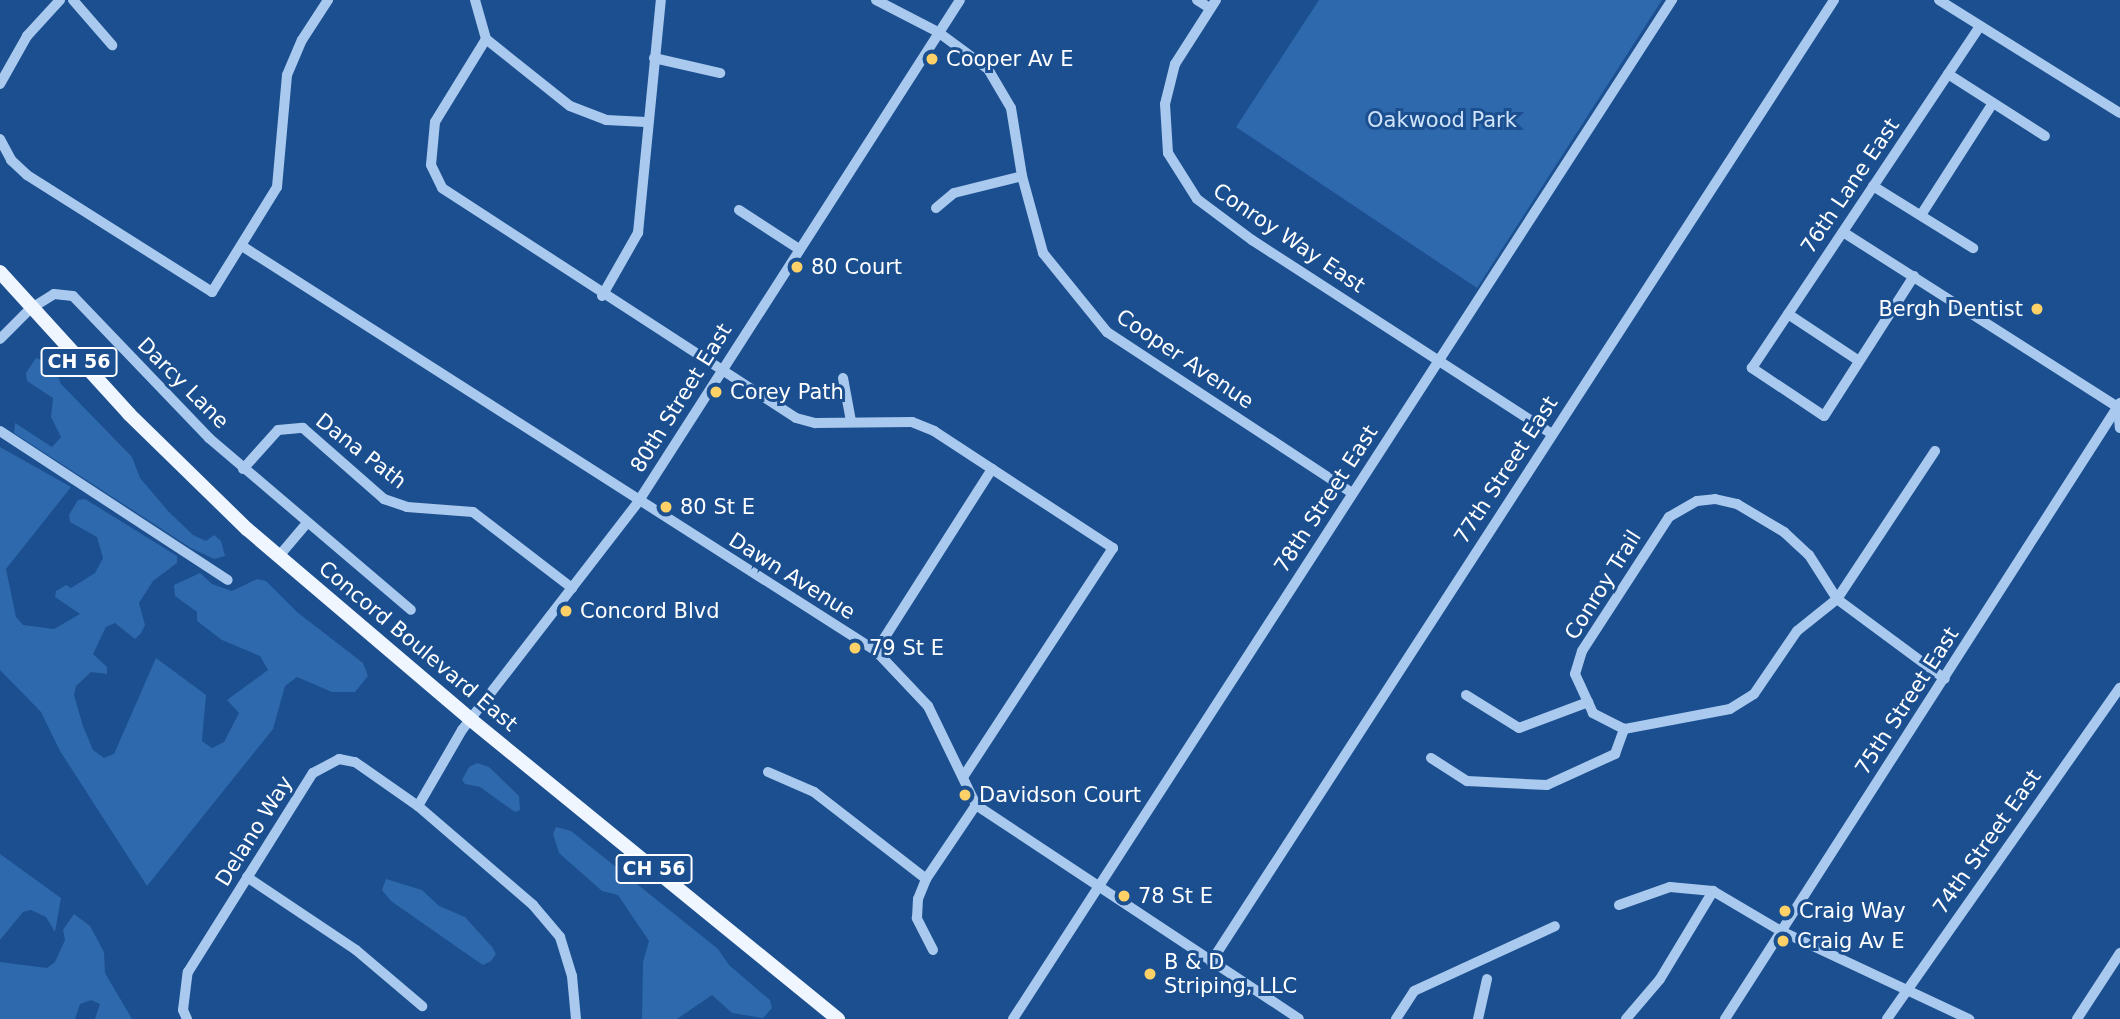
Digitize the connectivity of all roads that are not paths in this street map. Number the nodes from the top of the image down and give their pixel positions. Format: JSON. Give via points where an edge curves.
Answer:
{"nodes":[{"id":1,"x":60,"y":0,"type":"edge"},
{"id":2,"x":73,"y":0,"type":"edge"},
{"id":3,"x":328,"y":0,"type":"edge"},
{"id":4,"x":475,"y":0,"type":"edge"},
{"id":5,"x":661,"y":0,"type":"edge"},
{"id":6,"x":876,"y":0,"type":"edge"},
{"id":7,"x":960,"y":0,"type":"edge"},
{"id":8,"x":1197,"y":0,"type":"edge"},
{"id":9,"x":1672,"y":0,"type":"edge"},
{"id":10,"x":1834,"y":0,"type":"edge"},
{"id":11,"x":1939,"y":0,"type":"edge"},
{"id":12,"x":1213,"y":4,"type":"edge"},
{"id":13,"x":1980,"y":26,"type":"junction"},
{"id":14,"x":938,"y":32,"type":"junction"},
{"id":15,"x":486,"y":39,"type":"junction"},
{"id":16,"x":112,"y":45,"type":"dead end"},
{"id":17,"x":654,"y":58,"type":"junction"},
{"id":18,"x":720,"y":73,"type":"dead end"},
{"id":19,"x":1948,"y":74,"type":"junction"},
{"id":20,"x":0,"y":84,"type":"edge"},
{"id":21,"x":1993,"y":103,"type":"junction"},
{"id":22,"x":2120,"y":113,"type":"edge"},
{"id":23,"x":646,"y":122,"type":"junction"},
{"id":24,"x":2045,"y":136,"type":"dead end"},
{"id":25,"x":0,"y":139,"type":"edge"},
{"id":26,"x":1022,"y":176,"type":"junction"},
{"id":27,"x":1873,"y":186,"type":"junction"},
{"id":28,"x":936,"y":208,"type":"dead end"},
{"id":29,"x":739,"y":210,"type":"dead end"},
{"id":30,"x":1921,"y":215,"type":"junction"},
{"id":31,"x":1843,"y":232,"type":"junction"},
{"id":32,"x":242,"y":246,"type":"junction"},
{"id":33,"x":1973,"y":248,"type":"dead end"},
{"id":34,"x":799,"y":249,"type":"junction"},
{"id":35,"x":0,"y":272,"type":"edge"},
{"id":36,"x":1914,"y":276,"type":"junction"},
{"id":37,"x":603,"y":296,"type":"junction"},
{"id":38,"x":30,"y":309,"type":"junction"},
{"id":39,"x":1788,"y":314,"type":"junction"},
{"id":40,"x":0,"y":339,"type":"edge"},
{"id":41,"x":1439,"y":360,"type":"junction"},
{"id":42,"x":1859,"y":361,"type":"junction"},
{"id":43,"x":720,"y":370,"type":"junction"},
{"id":44,"x":843,"y":378,"type":"dead end"},
{"id":45,"x":2119,"y":405,"type":"edge"},
{"id":46,"x":851,"y":422,"type":"junction"},
{"id":47,"x":2120,"y":428,"type":"edge"},
{"id":48,"x":0,"y":431,"type":"edge"},
{"id":49,"x":1552,"y":434,"type":"junction"},
{"id":50,"x":1935,"y":451,"type":"dead end"},
{"id":51,"x":992,"y":469,"type":"junction"},
{"id":52,"x":243,"y":470,"type":"junction"},
{"id":53,"x":1352,"y":493,"type":"junction"},
{"id":54,"x":638,"y":502,"type":"junction"},
{"id":55,"x":306,"y":524,"type":"junction"},
{"id":56,"x":279,"y":556,"type":"junction"},
{"id":57,"x":228,"y":580,"type":"dead end"},
{"id":58,"x":572,"y":587,"type":"junction"},
{"id":59,"x":1837,"y":600,"type":"junction"},
{"id":60,"x":411,"y":610,"type":"dead end"},
{"id":61,"x":876,"y":651,"type":"junction"},
{"id":62,"x":1945,"y":679,"type":"junction"},
{"id":63,"x":2120,"y":688,"type":"edge"},
{"id":64,"x":1466,"y":695,"type":"dead end"},
{"id":65,"x":1588,"y":702,"type":"junction"},
{"id":66,"x":470,"y":719,"type":"junction"},
{"id":67,"x":1624,"y":729,"type":"junction"},
{"id":68,"x":1431,"y":758,"type":"dead end"},
{"id":69,"x":768,"y":772,"type":"dead end"},
{"id":70,"x":964,"y":776,"type":"junction"},
{"id":71,"x":976,"y":805,"type":"junction"},
{"id":72,"x":418,"y":806,"type":"junction"},
{"id":73,"x":247,"y":877,"type":"junction"},
{"id":74,"x":926,"y":878,"type":"junction"},
{"id":75,"x":1097,"y":888,"type":"junction"},
{"id":76,"x":1713,"y":891,"type":"junction"},
{"id":77,"x":1619,"y":905,"type":"dead end"},
{"id":78,"x":1555,"y":926,"type":"dead end"},
{"id":79,"x":1782,"y":931,"type":"junction"},
{"id":80,"x":933,"y":950,"type":"dead end"},
{"id":81,"x":2120,"y":953,"type":"edge"},
{"id":82,"x":1211,"y":962,"type":"junction"},
{"id":83,"x":1487,"y":978,"type":"dead end"},
{"id":84,"x":1906,"y":990,"type":"junction"},
{"id":85,"x":422,"y":1006,"type":"dead end"},
{"id":86,"x":187,"y":1019,"type":"edge"},
{"id":87,"x":576,"y":1019,"type":"edge"},
{"id":88,"x":838,"y":1019,"type":"edge"},
{"id":89,"x":1013,"y":1019,"type":"edge"},
{"id":90,"x":1299,"y":1019,"type":"edge"},
{"id":91,"x":1396,"y":1019,"type":"edge"},
{"id":92,"x":1478,"y":1019,"type":"edge"},
{"id":93,"x":1626,"y":1019,"type":"edge"},
{"id":94,"x":1725,"y":1019,"type":"edge"},
{"id":95,"x":1887,"y":1019,"type":"edge"},
{"id":96,"x":1969,"y":1019,"type":"edge"},
{"id":97,"x":2077,"y":1019,"type":"edge"}],
"edges":[{"from":1,"to":20,"type":"street","via":[[27,36]]},
{"from":2,"to":16,"type":"street"},
{"from":3,"to":32,"type":"street","via":[[302,40],[287,75],[277,187]]},
{"from":4,"to":15,"type":"street"},
{"from":5,"to":17,"type":"street"},
{"from":6,"to":14,"type":"street","name":"Cooper Avenue"},
{"from":7,"to":14,"type":"street","name":"80th Street East"},
{"from":8,"to":12,"type":"street"},
{"from":9,"to":41,"type":"street","name":"78th Street East"},
{"from":10,"to":49,"type":"street","name":"77th Street East"},
{"from":11,"to":13,"type":"street"},
{"from":12,"to":41,"type":"street","name":"Conroy Way East","via":[[1175,64],[1165,104],[1168,153],[1197,199],[1252,240]]},
{"from":13,"to":19,"type":"street","name":"76th Lane East"},
{"from":13,"to":22,"type":"street"},
{"from":14,"to":26,"type":"street","name":"Cooper Avenue","via":[[988,69],[1006,100]]},
{"from":14,"to":34,"type":"street","name":"80th Street East"},
{"from":15,"to":23,"type":"street","via":[[570,106],[606,120]]},
{"from":15,"to":37,"type":"street","via":[[435,122],[434,180]]},
{"from":17,"to":18,"type":"street"},
{"from":17,"to":23,"type":"street"},
{"from":19,"to":21,"type":"street"},
{"from":19,"to":27,"type":"street","name":"76th Lane East"},
{"from":21,"to":24,"type":"street"},
{"from":21,"to":30,"type":"street"},
{"from":23,"to":37,"type":"street","via":[[638,233]]},
{"from":25,"to":32,"type":"street","via":[[19,168],[212,292]]},
{"from":26,"to":28,"type":"street","via":[[954,193]]},
{"from":26,"to":53,"type":"street","name":"Cooper Avenue","via":[[1044,253],[1107,332]]},
{"from":27,"to":30,"type":"street"},
{"from":27,"to":31,"type":"street","name":"76th Lane East"},
{"from":29,"to":34,"type":"street"},
{"from":30,"to":33,"type":"street"},
{"from":31,"to":36,"type":"street"},
{"from":31,"to":39,"type":"street","name":"76th Lane East"},
{"from":32,"to":54,"type":"street","name":"Dawn Avenue"},
{"from":34,"to":43,"type":"street","name":"80th Street East"},
{"from":35,"to":38,"type":"main road","name":"Concord Boulevard East","number":"CH 56"},
{"from":36,"to":42,"type":"street"},
{"from":36,"to":45,"type":"street"},
{"from":37,"to":43,"type":"street"},
{"from":38,"to":40,"type":"street","name":"Darcy Lane"},
{"from":38,"to":52,"type":"street","name":"Darcy Lane","via":[[54,294],[73,296]]},
{"from":38,"to":56,"type":"main road","name":"Concord Boulevard East","number":"CH 56","via":[[169,455]]},
{"from":39,"to":42,"type":"street"},
{"from":39,"to":42,"type":"street","name":"76th Lane East","via":[[1752,368],[1824,416]]},
{"from":41,"to":49,"type":"street","name":"Conroy Way East"},
{"from":41,"to":53,"type":"street","name":"78th Street East"},
{"from":43,"to":46,"type":"street","via":[[796,418],[815,423]]},
{"from":43,"to":54,"type":"street","name":"80th Street East"},
{"from":44,"to":46,"type":"street"},
{"from":45,"to":47,"type":"street"},
{"from":45,"to":62,"type":"street","name":"75th Street East"},
{"from":46,"to":51,"type":"street","via":[[912,422]]},
{"from":48,"to":57,"type":"street"},
{"from":49,"to":82,"type":"street","name":"77th Street East"},
{"from":50,"to":59,"type":"street"},
{"from":51,"to":61,"type":"street"},
{"from":51,"to":70,"type":"street","via":[[1113,548]]},
{"from":52,"to":55,"type":"street","name":"Darcy Lane"},
{"from":52,"to":58,"type":"street","name":"Dana Path","via":[[278,430],[303,428],[384,499],[407,508],[453,507],[473,512]]},
{"from":53,"to":75,"type":"street","name":"78th Street East"},
{"from":54,"to":58,"type":"street","name":"80th Street East"},
{"from":54,"to":61,"type":"street","name":"Dawn Avenue"},
{"from":55,"to":56,"type":"street"},
{"from":55,"to":60,"type":"street","name":"Darcy Lane"},
{"from":56,"to":66,"type":"main road","name":"Concord Boulevard East","number":"CH 56"},
{"from":58,"to":66,"type":"street","name":"80th Street East"},
{"from":59,"to":62,"type":"street","name":"Conroy Trail"},
{"from":59,"to":65,"type":"street","name":"Conroy Trail","via":[[1809,555],[1784,532],[1737,505],[1715,499],[1697,501],[1669,517],[1582,651],[1575,674]]},
{"from":59,"to":67,"type":"street","via":[[1797,631],[1754,694],[1730,709]]},
{"from":61,"to":70,"type":"street","name":"Dawn Avenue","via":[[928,706]]},
{"from":62,"to":79,"type":"street","name":"75th Street East"},
{"from":63,"to":84,"type":"street","name":"74th Street East"},
{"from":64,"to":65,"type":"street","via":[[1519,728]]},
{"from":65,"to":67,"type":"street","name":"Conroy Trail","via":[[1593,713]]},
{"from":66,"to":72,"type":"street","name":"80th Street East"},
{"from":66,"to":88,"type":"main road","name":"Concord Boulevard East","number":"CH 56"},
{"from":67,"to":68,"type":"street","via":[[1615,754],[1547,785],[1467,781]]},
{"from":69,"to":74,"type":"street","via":[[814,792]]},
{"from":70,"to":71,"type":"street","name":"Dawn Avenue"},
{"from":71,"to":74,"type":"street"},
{"from":71,"to":75,"type":"street"},
{"from":72,"to":73,"type":"street","name":"Delano Way","via":[[355,762],[339,758],[313,773]]},
{"from":72,"to":87,"type":"street","via":[[533,905],[560,937],[572,976]]},
{"from":73,"to":85,"type":"street","via":[[356,950]]},
{"from":73,"to":86,"type":"street","name":"Delano Way","via":[[187,972],[183,1010]]},
{"from":74,"to":80,"type":"street","via":[[917,918]]},
{"from":75,"to":82,"type":"street"},
{"from":75,"to":89,"type":"street","name":"78th Street East"},
{"from":76,"to":77,"type":"street","via":[[1670,887]]},
{"from":76,"to":79,"type":"street"},
{"from":76,"to":93,"type":"street","via":[[1660,979]]},
{"from":78,"to":91,"type":"street","via":[[1414,991]]},
{"from":79,"to":84,"type":"street"},
{"from":79,"to":94,"type":"street","name":"75th Street East"},
{"from":81,"to":97,"type":"street"},
{"from":82,"to":90,"type":"street"},
{"from":83,"to":92,"type":"street"},
{"from":84,"to":95,"type":"street","name":"74th Street East"},
{"from":84,"to":96,"type":"street"}]}
